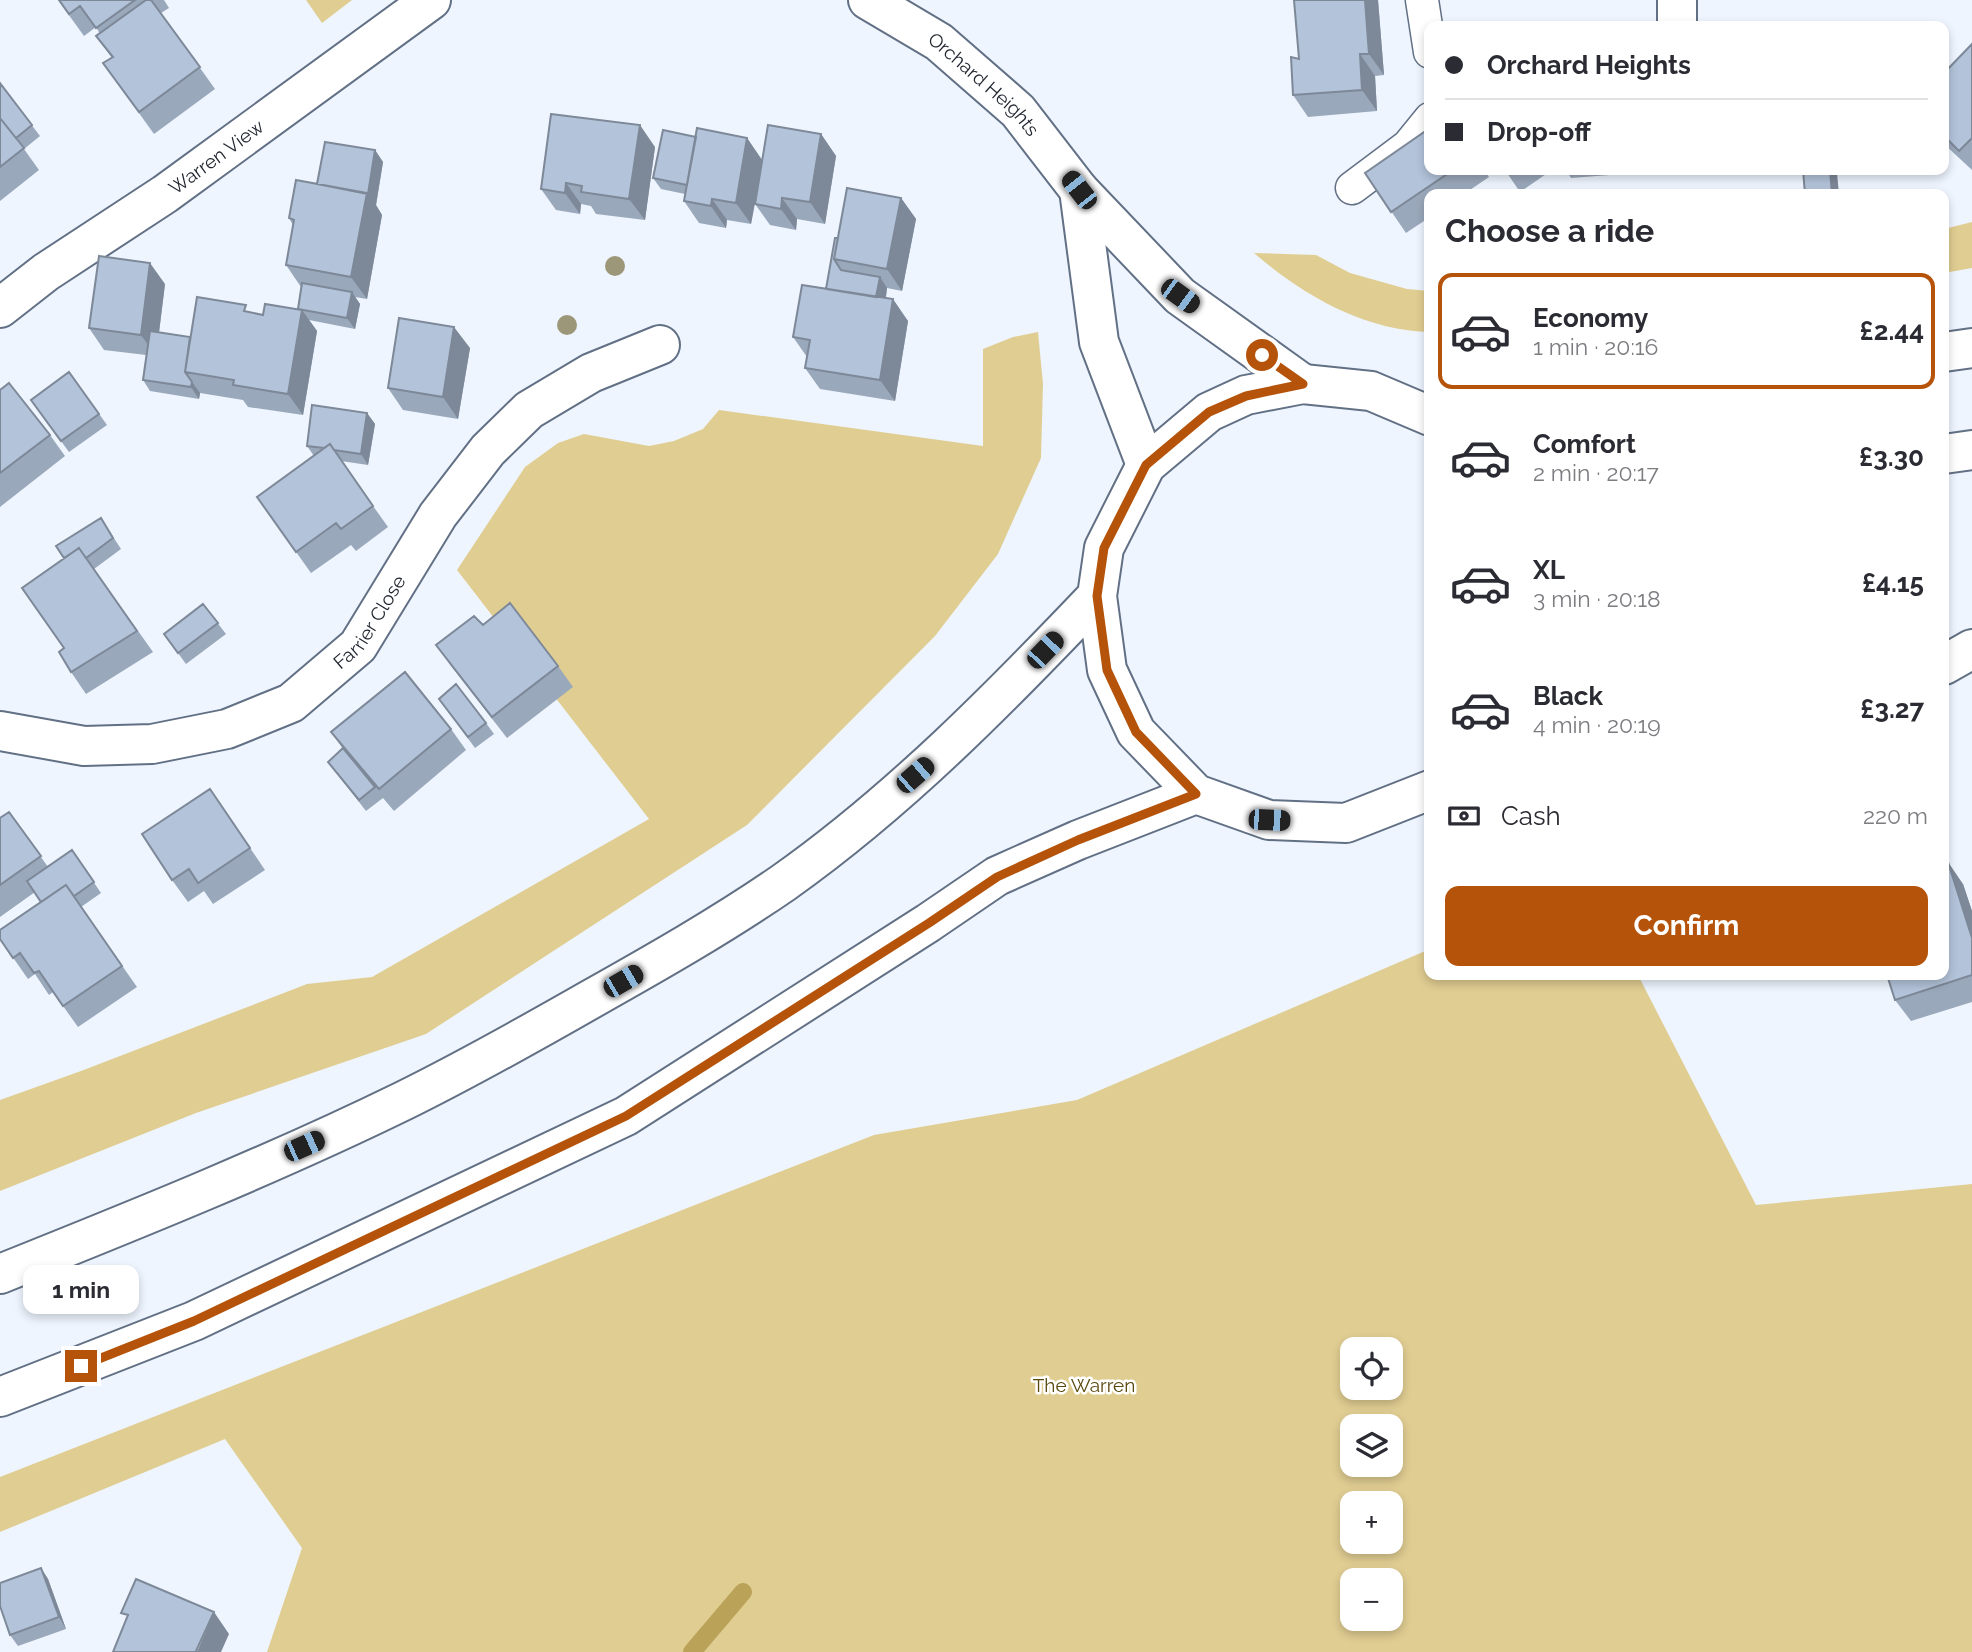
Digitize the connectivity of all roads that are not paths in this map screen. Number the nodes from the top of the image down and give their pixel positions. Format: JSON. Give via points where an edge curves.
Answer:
{"nodes":[{"id":1,"x":431,"y":0,"type":"edge"},
{"id":2,"x":868,"y":0,"type":"edge"},
{"id":3,"x":1422,"y":0,"type":"edge"},
{"id":4,"x":1677,"y":0,"type":"edge"},
{"id":5,"x":1425,"y":21,"type":"edge"},
{"id":6,"x":1677,"y":21,"type":"edge"},
{"id":7,"x":1424,"y":126,"type":"edge"},
{"id":8,"x":1352,"y":188,"type":"dead end"},
{"id":9,"x":1079,"y":190,"type":"junction"},
{"id":10,"x":0,"y":308,"type":"edge"},
{"id":11,"x":660,"y":345,"type":"dead end"},
{"id":12,"x":1972,"y":348,"type":"edge"},
{"id":13,"x":1949,"y":351,"type":"edge"},
{"id":14,"x":1303,"y":384,"type":"junction"},
{"id":15,"x":1424,"y":413,"type":"edge"},
{"id":16,"x":1972,"y":450,"type":"edge"},
{"id":17,"x":1949,"y":453,"type":"edge"},
{"id":18,"x":1146,"y":465,"type":"junction"},
{"id":19,"x":1097,"y":596,"type":"junction"},
{"id":20,"x":1972,"y":649,"type":"edge"},
{"id":21,"x":1949,"y":661,"type":"edge"},
{"id":22,"x":0,"y":731,"type":"edge"},
{"id":23,"x":1424,"y":792,"type":"edge"},
{"id":24,"x":1196,"y":794,"type":"junction"},
{"id":25,"x":0,"y":1274,"type":"edge"},
{"id":26,"x":0,"y":1398,"type":"edge"}],
"edges":[{"from":1,"to":10,"type":"main road","name":"Warren View"},
{"from":2,"to":9,"type":"main road","name":"Orchard Heights","via":[[939,42],[1018,111]]},
{"from":3,"to":5,"type":"lane"},
{"from":4,"to":6,"type":"main road"},
{"from":7,"to":8,"type":"lane","via":[[1408,146]]},
{"from":9,"to":14,"type":"main road","name":"Orchard Heights","via":[[1180,296]]},
{"from":9,"to":18,"type":"main road","via":[[1099,342]]},
{"from":11,"to":22,"type":"main road","name":"Farrier Close","via":[[592,373],[529,410],[488,450],[438,515],[358,646],[291,703],[227,729],[152,744],[84,746]]},
{"from":12,"to":13,"type":"main road"},
{"from":14,"to":15,"type":"main road","via":[[1371,391]]},
{"from":14,"to":18,"type":"main road","via":[[1246,396],[1209,412]]},
{"from":16,"to":17,"type":"main road"},
{"from":18,"to":19,"type":"main road","via":[[1104,548]]},
{"from":19,"to":24,"type":"main road","via":[[1107,670],[1136,732]]},
{"from":19,"to":25,"type":"main road","via":[[968,728],[861,822],[784,882],[690,943],[400,1102],[159,1211]]},
{"from":20,"to":21,"type":"main road"},
{"from":23,"to":24,"type":"main road","via":[[1346,823],[1269,820]]},
{"from":24,"to":26,"type":"main road","via":[[997,877],[626,1116],[194,1321]]}]}
